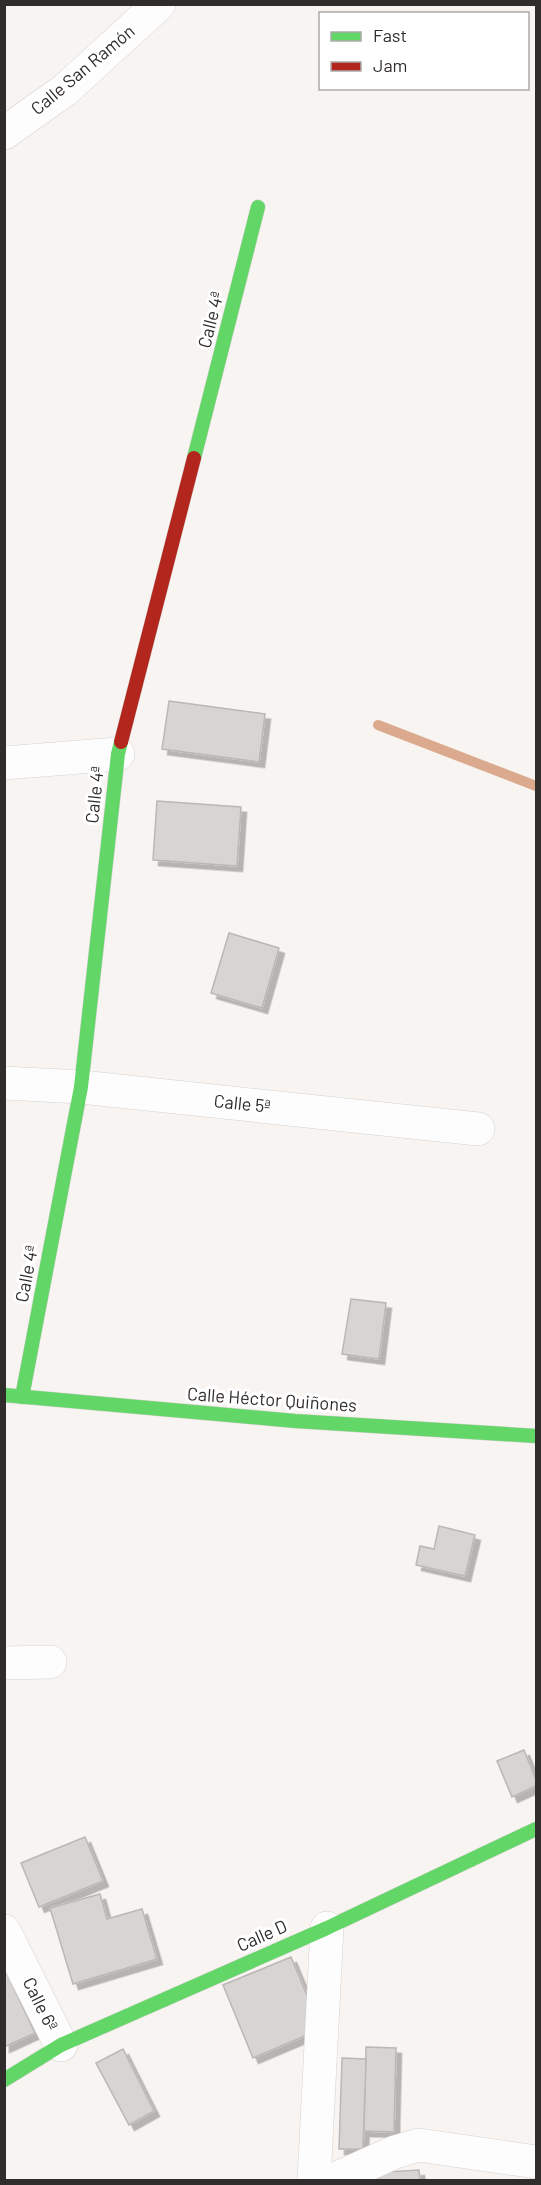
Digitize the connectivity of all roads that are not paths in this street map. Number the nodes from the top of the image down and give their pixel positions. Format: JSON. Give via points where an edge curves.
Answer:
{"nodes":[{"id":1,"x":159,"y":4,"type":"edge"},
{"id":2,"x":4,"y":133,"type":"edge"},
{"id":3,"x":258,"y":207,"type":"dead end"},
{"id":4,"x":118,"y":754,"type":"junction"},
{"id":5,"x":4,"y":763,"type":"edge"},
{"id":6,"x":4,"y":1083,"type":"edge"},
{"id":7,"x":81,"y":1087,"type":"junction"},
{"id":8,"x":478,"y":1129,"type":"dead end"},
{"id":9,"x":4,"y":1395,"type":"edge"},
{"id":10,"x":22,"y":1397,"type":"junction"},
{"id":11,"x":537,"y":1436,"type":"edge"},
{"id":12,"x":50,"y":1662,"type":"dead end"},
{"id":13,"x":4,"y":1664,"type":"edge"},
{"id":14,"x":537,"y":1829,"type":"edge"},
{"id":15,"x":327,"y":1928,"type":"junction"},
{"id":16,"x":4,"y":1931,"type":"edge"},
{"id":17,"x":61,"y":2045,"type":"junction"},
{"id":18,"x":4,"y":2080,"type":"edge"},
{"id":19,"x":537,"y":2162,"type":"edge"},
{"id":20,"x":470,"y":2167,"type":"edge"},
{"id":21,"x":314,"y":2181,"type":"edge"},
{"id":22,"x":333,"y":2181,"type":"edge"}],
"edges":[{"from":1,"to":2,"type":"street","name":"Calle San Ramón","via":[[65,90]]},
{"from":3,"to":4,"type":"street","name":"Calle 4ª"},
{"from":4,"to":5,"type":"street"},
{"from":4,"to":7,"type":"street","name":"Calle 4ª"},
{"from":6,"to":7,"type":"street","name":"Calle 5ª"},
{"from":7,"to":8,"type":"street","name":"Calle 5ª"},
{"from":7,"to":10,"type":"street","name":"Calle 4ª"},
{"from":9,"to":10,"type":"street","name":"Calle Héctor Quiñones"},
{"from":10,"to":11,"type":"street","name":"Calle Héctor Quiñones","via":[[295,1421]]},
{"from":12,"to":13,"type":"street"},
{"from":14,"to":15,"type":"street","name":"Calle D"},
{"from":15,"to":17,"type":"street","name":"Calle D"},
{"from":15,"to":21,"type":"street"},
{"from":16,"to":17,"type":"street","name":"Calle 6ª"},
{"from":17,"to":18,"type":"street","name":"Calle D"},
{"from":19,"to":20,"type":"street"},
{"from":20,"to":22,"type":"street","via":[[419,2145]]}]}
